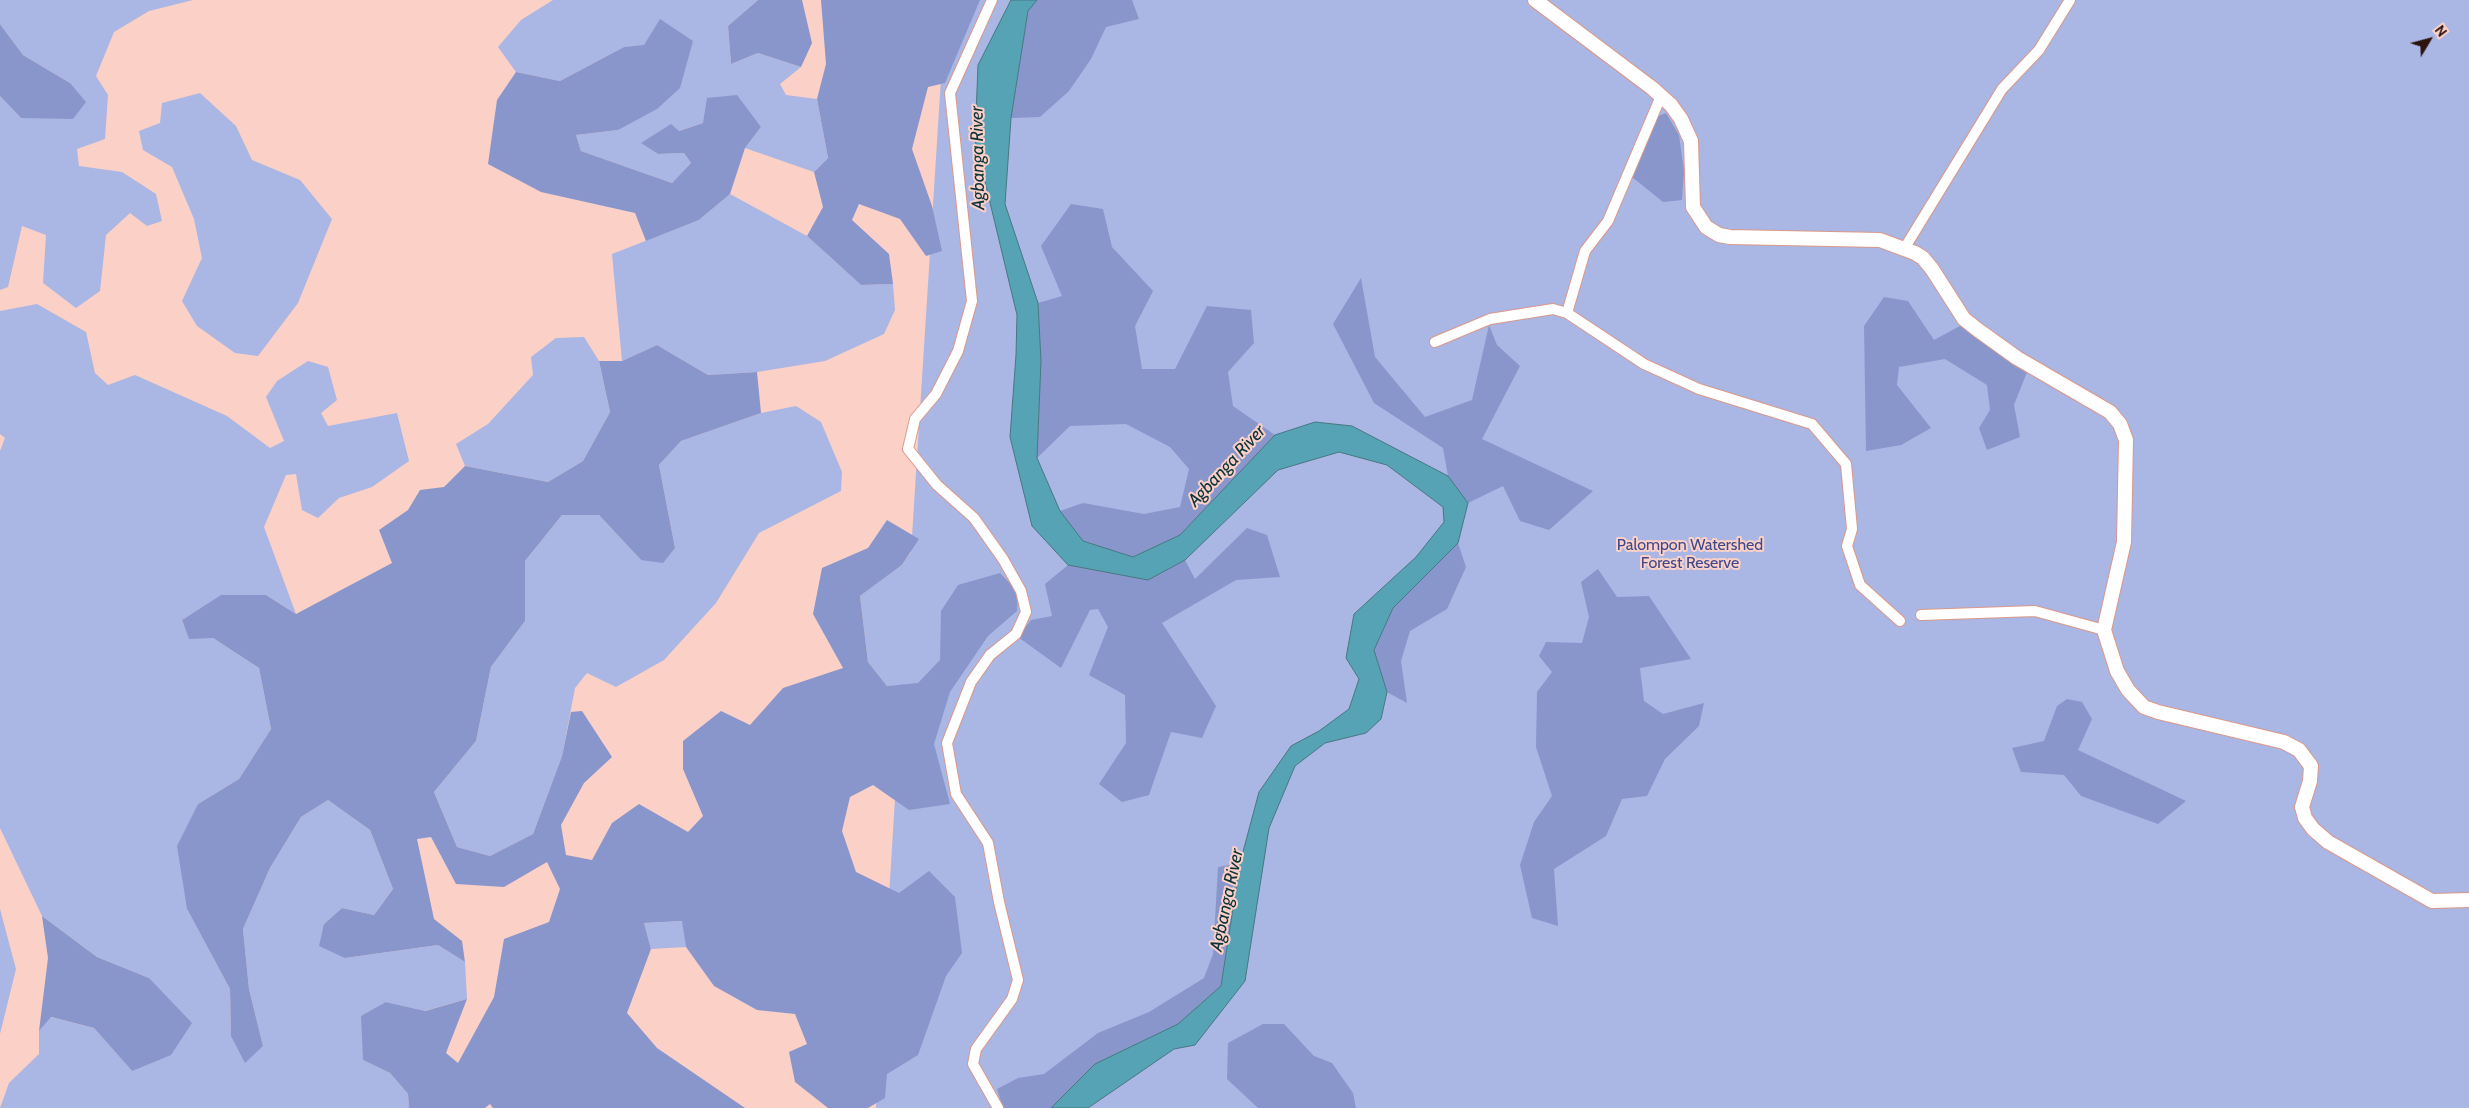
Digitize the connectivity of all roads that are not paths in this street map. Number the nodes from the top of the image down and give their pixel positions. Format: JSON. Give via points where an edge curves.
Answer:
{"nodes":[{"id":1,"x":992,"y":0,"type":"edge"},
{"id":2,"x":1536,"y":0,"type":"edge"},
{"id":3,"x":2070,"y":0,"type":"edge"},
{"id":4,"x":1661,"y":96,"type":"junction"},
{"id":5,"x":1904,"y":248,"type":"junction"},
{"id":6,"x":1567,"y":313,"type":"junction"},
{"id":7,"x":1435,"y":342,"type":"dead end"},
{"id":8,"x":1921,"y":615,"type":"dead end"},
{"id":9,"x":1900,"y":621,"type":"dead end"},
{"id":10,"x":2104,"y":630,"type":"junction"},
{"id":11,"x":2469,"y":900,"type":"edge"},
{"id":12,"x":998,"y":1108,"type":"edge"}],
"edges":[{"from":1,"to":12,"type":"street","via":[[950,93],[972,302],[958,351],[936,394],[914,418],[908,449],[937,485],[974,518],[1003,559],[1020,591],[1026,612],[1016,634],[990,655],[971,682],[947,743],[956,794],[988,843],[1018,980],[1012,998],[976,1049],[973,1064]]},
{"from":2,"to":4,"type":"main road"},
{"from":3,"to":5,"type":"street","via":[[2038,50],[2002,89]]},
{"from":4,"to":5,"type":"main road","via":[[1671,105],[1691,141],[1693,207],[1706,227],[1730,237],[1880,240]]},
{"from":4,"to":6,"type":"street","via":[[1608,221],[1585,251]]},
{"from":5,"to":10,"type":"main road","via":[[1923,258],[1964,319],[2017,358],[2098,403],[2120,424],[2126,440],[2124,542]]},
{"from":6,"to":7,"type":"street","via":[[1553,309],[1490,319]]},
{"from":6,"to":9,"type":"street","via":[[1644,364],[1699,389],[1812,424],[1846,464],[1852,529],[1847,546],[1860,585]]},
{"from":8,"to":10,"type":"street","via":[[2035,611]]},
{"from":10,"to":11,"type":"main road","via":[[2117,671],[2128,690],[2144,707],[2284,742],[2299,750],[2311,766],[2302,807],[2313,829],[2328,842],[2432,901]]}]}
